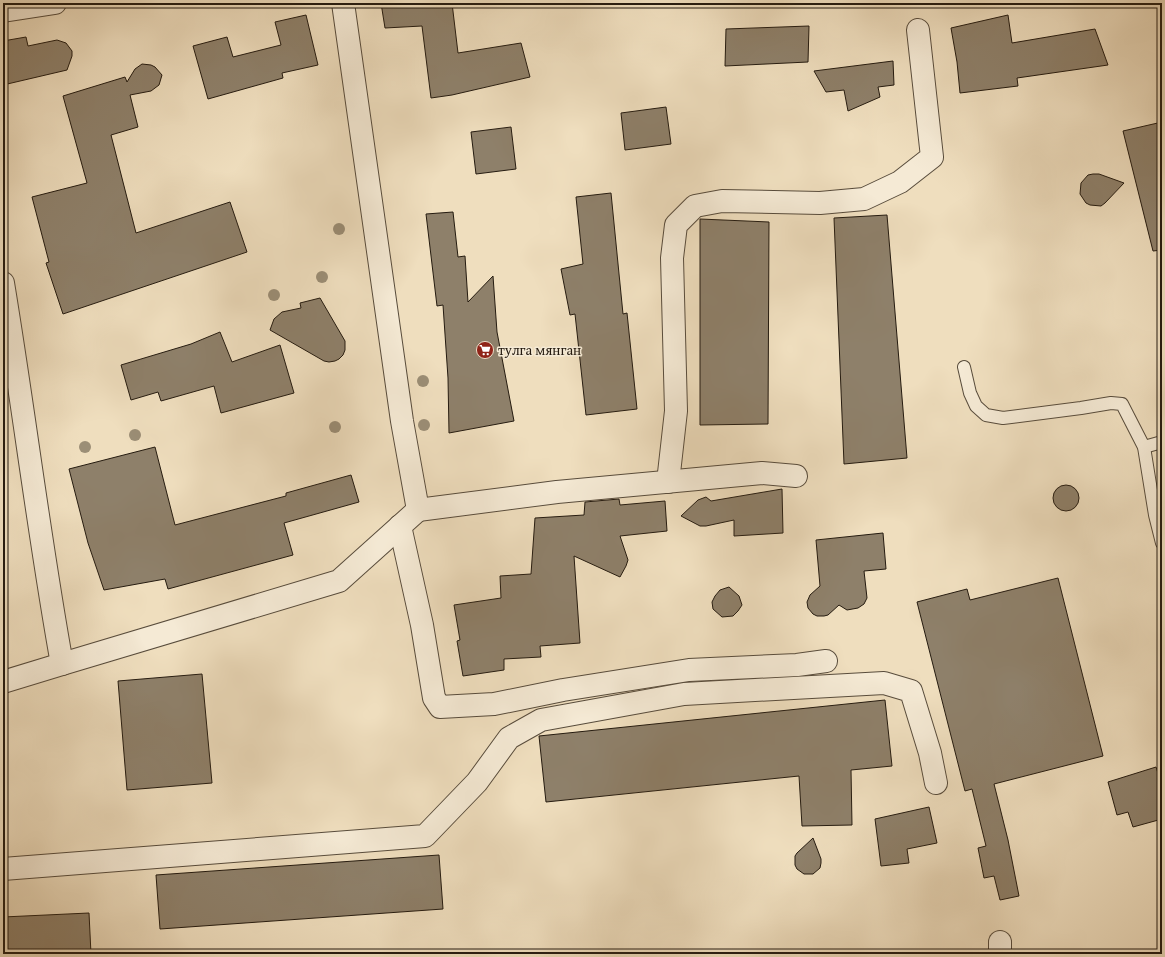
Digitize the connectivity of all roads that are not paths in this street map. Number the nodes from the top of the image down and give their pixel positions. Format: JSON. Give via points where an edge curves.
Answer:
{"nodes":[{"id":1,"x":55,"y":3,"type":"edge"},
{"id":2,"x":343,"y":3,"type":"edge"},
{"id":3,"x":3,"y":11,"type":"edge"},
{"id":4,"x":918,"y":30,"type":"dead end"},
{"id":5,"x":3,"y":283,"type":"edge"},
{"id":6,"x":964,"y":367,"type":"dead end"},
{"id":7,"x":1162,"y":442,"type":"edge"},
{"id":8,"x":1144,"y":447,"type":"junction"},
{"id":9,"x":796,"y":476,"type":"dead end"},
{"id":10,"x":668,"y":482,"type":"junction"},
{"id":11,"x":418,"y":510,"type":"junction"},
{"id":12,"x":400,"y":526,"type":"junction"},
{"id":13,"x":1162,"y":543,"type":"edge"},
{"id":14,"x":826,"y":661,"type":"dead end"},
{"id":15,"x":62,"y":664,"type":"junction"},
{"id":16,"x":3,"y":682,"type":"edge"},
{"id":17,"x":936,"y":783,"type":"dead end"},
{"id":18,"x":3,"y":869,"type":"edge"}],
"edges":[{"from":1,"to":3,"type":"street"},
{"from":2,"to":11,"type":"street","via":[[402,421]]},
{"from":4,"to":10,"type":"street","via":[[932,157],[900,182],[864,199],[820,203],[722,201],[695,206],[676,225],[672,258],[676,411]]},
{"from":5,"to":15,"type":"street"},
{"from":6,"to":8,"type":"lane","via":[[970,394],[976,406],[986,415],[1003,418],[1111,403],[1122,404]]},
{"from":7,"to":8,"type":"lane"},
{"from":8,"to":13,"type":"lane"},
{"from":9,"to":10,"type":"street","via":[[762,473]]},
{"from":10,"to":11,"type":"street","via":[[557,492]]},
{"from":11,"to":12,"type":"street"},
{"from":12,"to":14,"type":"street","via":[[422,626],[434,698],[440,707],[494,704],[689,670]]},
{"from":12,"to":15,"type":"street","via":[[340,581]]},
{"from":15,"to":16,"type":"street"},
{"from":17,"to":18,"type":"street","via":[[930,753],[911,691],[884,683],[684,694],[541,720],[509,738],[477,782],[425,836]]}]}
